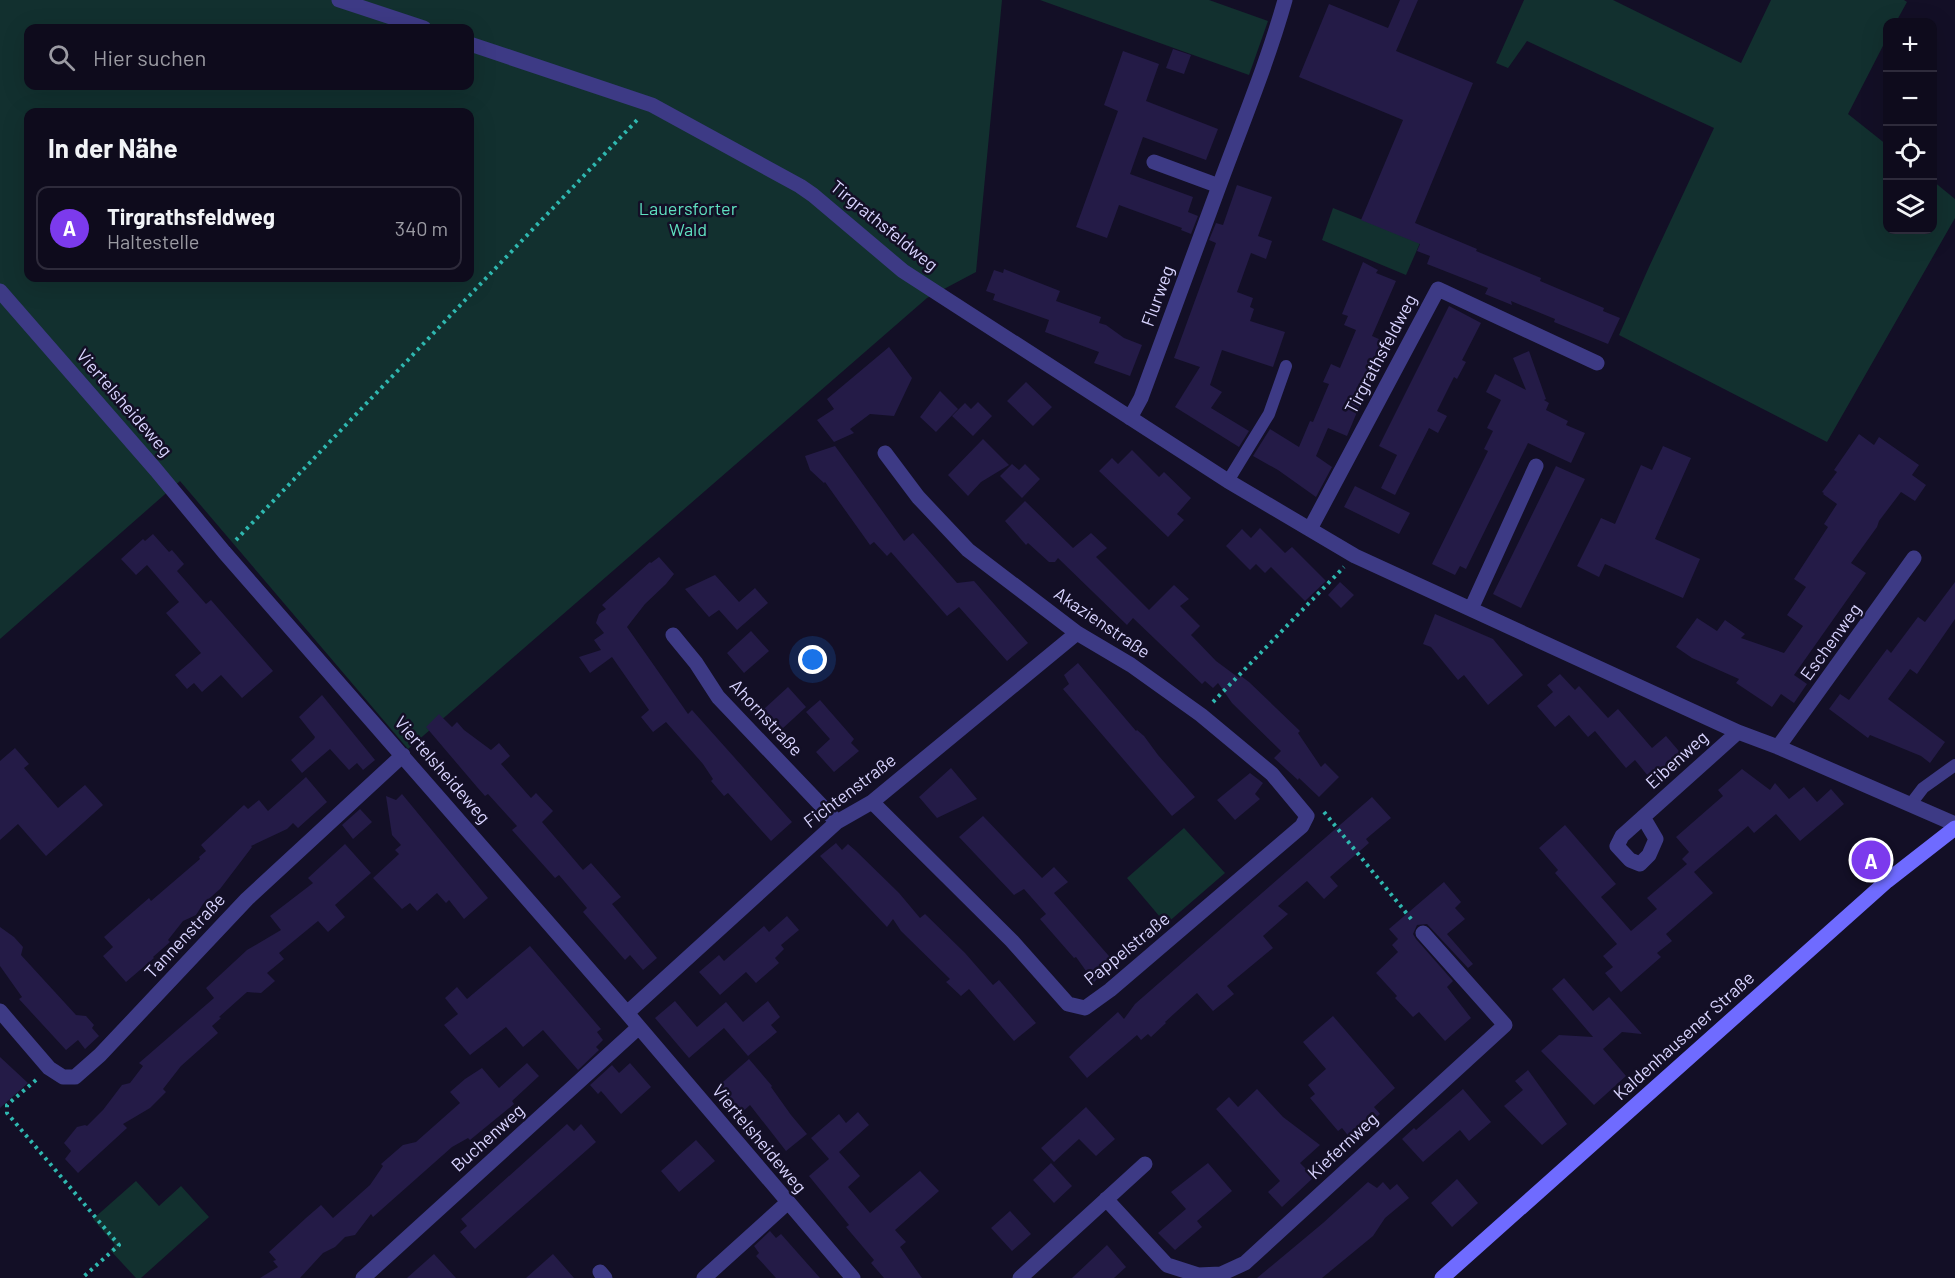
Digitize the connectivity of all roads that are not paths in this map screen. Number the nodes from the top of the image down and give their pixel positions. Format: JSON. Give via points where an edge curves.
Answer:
{"nodes":[{"id":1,"x":339,"y":0,"type":"edge"},
{"id":2,"x":1285,"y":0,"type":"edge"},
{"id":3,"x":412,"y":24,"type":"edge"},
{"id":4,"x":474,"y":45,"type":"edge"},
{"id":5,"x":1154,"y":162,"type":"dead end"},
{"id":6,"x":1219,"y":186,"type":"junction"},
{"id":7,"x":0,"y":291,"type":"edge"},
{"id":8,"x":1597,"y":363,"type":"dead end"},
{"id":9,"x":1286,"y":366,"type":"dead end"},
{"id":10,"x":1130,"y":418,"type":"junction"},
{"id":11,"x":885,"y":453,"type":"dead end"},
{"id":12,"x":1536,"y":466,"type":"dead end"},
{"id":13,"x":1228,"y":481,"type":"junction"},
{"id":14,"x":1310,"y":529,"type":"junction"},
{"id":15,"x":1914,"y":558,"type":"dead end"},
{"id":16,"x":1471,"y":609,"type":"junction"},
{"id":17,"x":1077,"y":633,"type":"junction"},
{"id":18,"x":673,"y":635,"type":"dead end"},
{"id":19,"x":1738,"y":732,"type":"junction"},
{"id":20,"x":1778,"y":747,"type":"junction"},
{"id":21,"x":403,"y":755,"type":"junction"},
{"id":22,"x":1955,"y":765,"type":"edge"},
{"id":23,"x":872,"y":802,"type":"junction"},
{"id":24,"x":1910,"y":805,"type":"junction"},
{"id":25,"x":1307,"y":816,"type":"joint"},
{"id":26,"x":1643,"y":817,"type":"dead end"},
{"id":27,"x":837,"y":822,"type":"junction"},
{"id":28,"x":1955,"y":826,"type":"edge"},
{"id":29,"x":1423,"y":933,"type":"road end"},
{"id":30,"x":0,"y":1011,"type":"edge"},
{"id":31,"x":627,"y":1013,"type":"junction"},
{"id":32,"x":639,"y":1027,"type":"junction"},
{"id":33,"x":1145,"y":1164,"type":"dead end"},
{"id":34,"x":1106,"y":1199,"type":"junction"},
{"id":35,"x":787,"y":1203,"type":"junction"},
{"id":36,"x":363,"y":1278,"type":"edge"},
{"id":37,"x":704,"y":1278,"type":"edge"},
{"id":38,"x":853,"y":1278,"type":"edge"},
{"id":39,"x":1020,"y":1278,"type":"edge"},
{"id":40,"x":1442,"y":1278,"type":"edge"}],
"edges":[{"from":1,"to":3,"type":"street"},
{"from":2,"to":6,"type":"street","name":"Flurweg"},
{"from":4,"to":10,"type":"street","name":"Tirgrathsfeldweg","via":[[652,105],[800,186],[903,271]]},
{"from":5,"to":6,"type":"street"},
{"from":6,"to":10,"type":"street","name":"Flurweg","via":[[1141,398]]},
{"from":7,"to":21,"type":"street","name":"Viertelsheideweg"},
{"from":8,"to":14,"type":"street","name":"Tirgrathsfeldweg","via":[[1438,289]]},
{"from":9,"to":13,"type":"lane","via":[[1269,414]]},
{"from":10,"to":13,"type":"street","name":"Tirgrathsfeldweg"},
{"from":11,"to":17,"type":"street","name":"Akazienstraße","via":[[918,497],[968,550]]},
{"from":12,"to":16,"type":"street"},
{"from":13,"to":14,"type":"street","name":"Tirgrathsfeldweg"},
{"from":14,"to":16,"type":"street","name":"Tirgrathsfeldweg","via":[[1355,556]]},
{"from":15,"to":20,"type":"street","name":"Eschenweg"},
{"from":16,"to":19,"type":"street","name":"Tirgrathsfeldweg"},
{"from":17,"to":23,"type":"street","name":"Fichtenstraße"},
{"from":17,"to":25,"type":"street","name":"Akazienstraße","via":[[1131,665],[1201,715],[1272,774]]},
{"from":18,"to":27,"type":"street","name":"Ahornstraße","via":[[718,697]]},
{"from":19,"to":20,"type":"street","name":"Tirgrathsfeldweg"},
{"from":19,"to":26,"type":"street","name":"Eibenweg"},
{"from":20,"to":24,"type":"street","name":"Tirgrathsfeldweg"},
{"from":21,"to":30,"type":"street","name":"Tannenstraße","via":[[247,899],[75,1077],[63,1077],[49,1068]]},
{"from":21,"to":31,"type":"street","name":"Viertelsheideweg"},
{"from":22,"to":24,"type":"lane","via":[[1923,788]]},
{"from":23,"to":25,"type":"street","name":"Pappelstraße","via":[[1012,941],[1068,1004],[1085,1008],[1302,826]]},
{"from":23,"to":27,"type":"street","name":"Fichtenstraße"},
{"from":24,"to":28,"type":"street","name":"Tirgrathsfeldweg"},
{"from":27,"to":31,"type":"street","name":"Fichtenstraße"},
{"from":28,"to":40,"type":"main road","name":"Kaldenhausener Straße","via":[[1887,881]]},
{"from":29,"to":34,"type":"street","name":"Kiefernweg","via":[[1505,1024],[1245,1263],[1221,1274],[1198,1275],[1167,1265]]},
{"from":31,"to":32,"type":"street","name":"Viertelsheideweg"},
{"from":32,"to":35,"type":"street","name":"Viertelsheideweg"},
{"from":32,"to":36,"type":"street","name":"Buchenweg"},
{"from":33,"to":34,"type":"street"},
{"from":34,"to":39,"type":"street"},
{"from":35,"to":37,"type":"street"},
{"from":35,"to":38,"type":"street","name":"Viertelsheideweg"}]}
